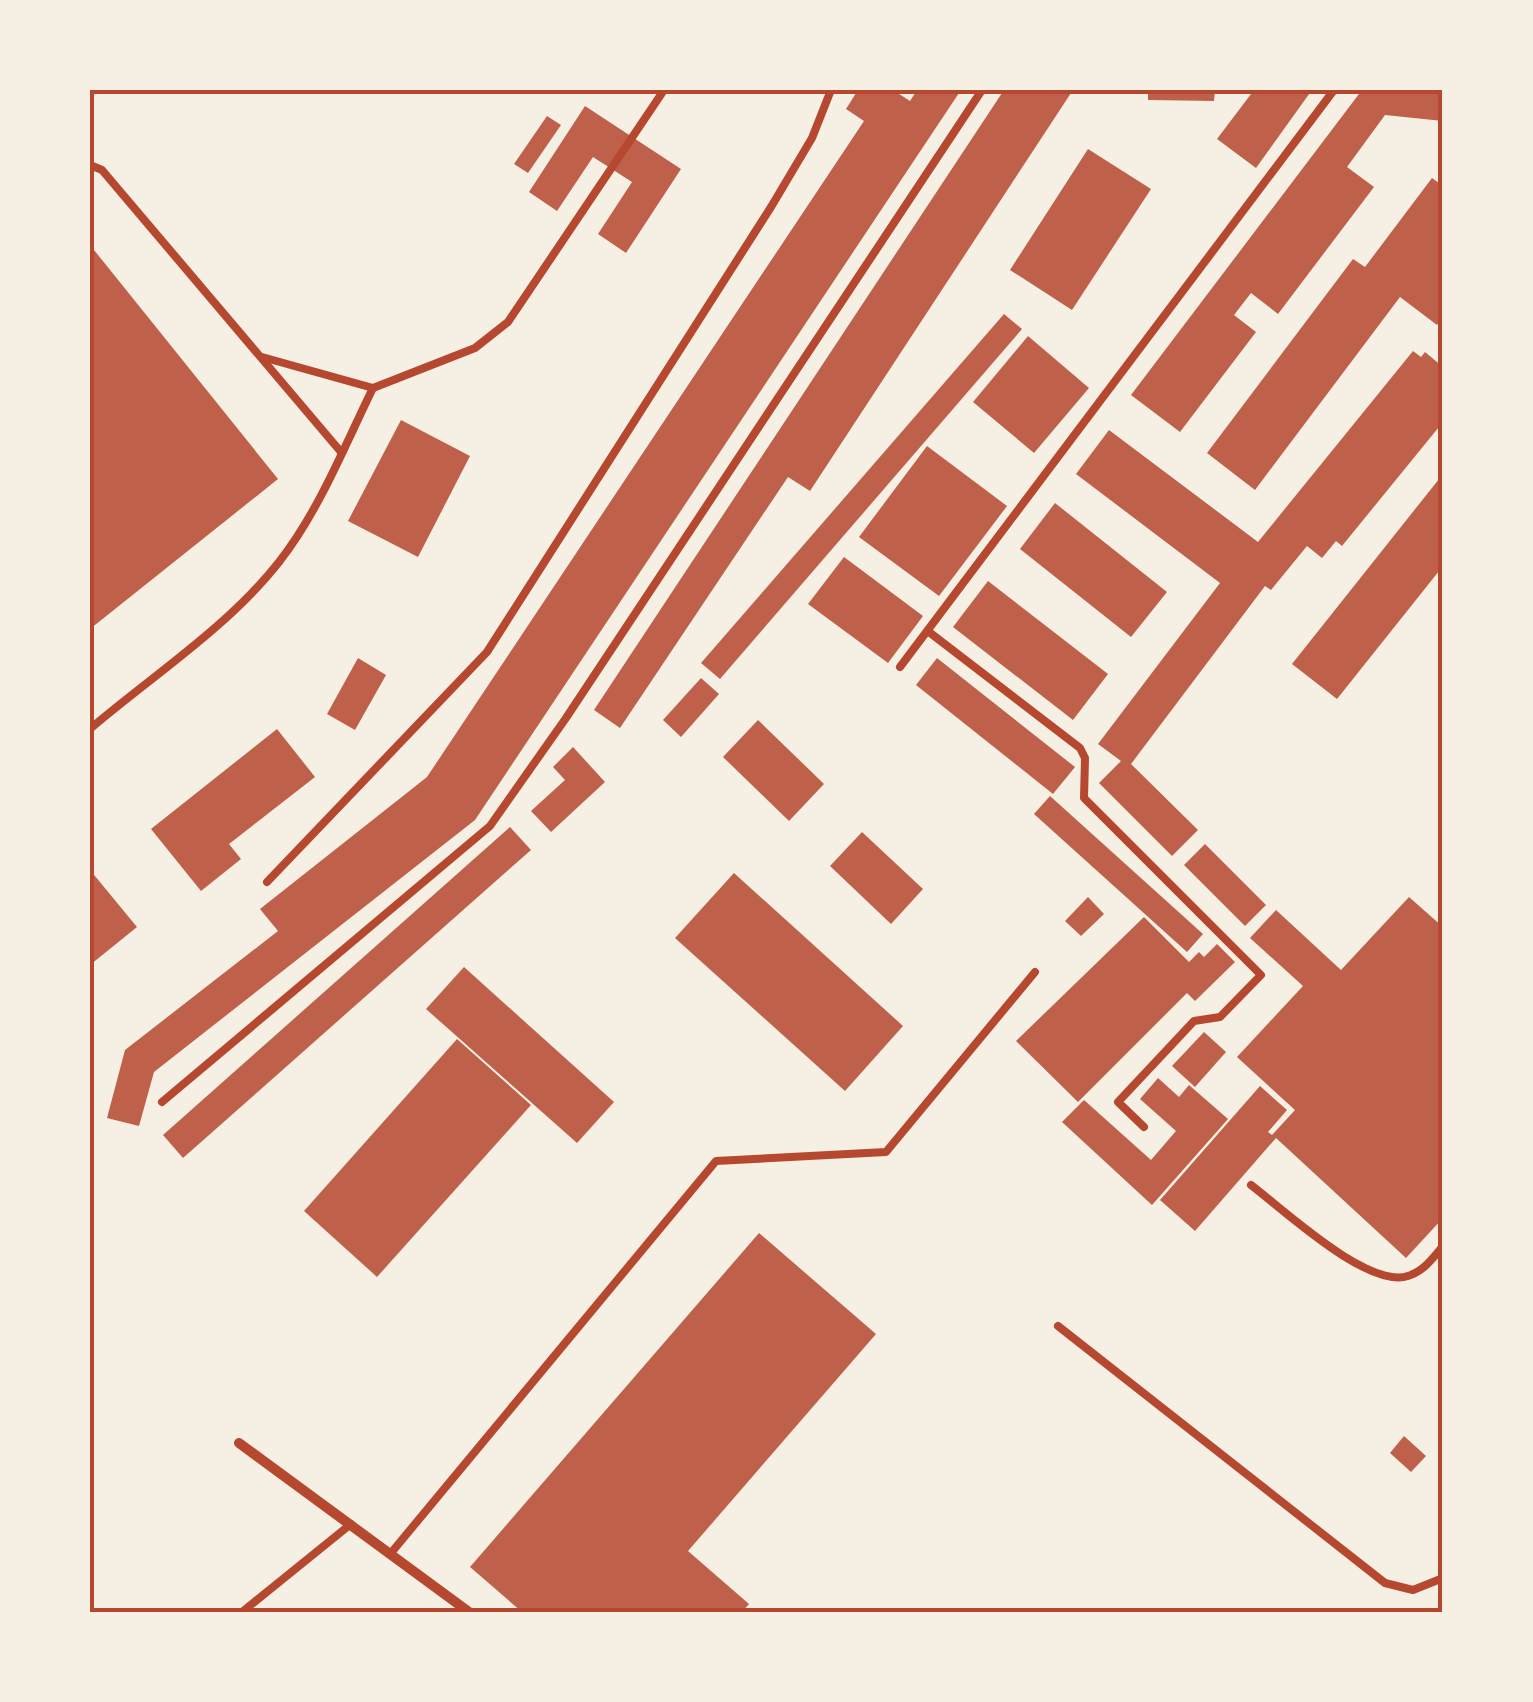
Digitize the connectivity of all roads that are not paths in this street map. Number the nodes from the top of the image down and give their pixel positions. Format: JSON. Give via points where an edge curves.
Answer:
{"nodes":[{"id":1,"x":664,"y":90,"type":"edge"},
{"id":2,"x":830,"y":90,"type":"edge"},
{"id":3,"x":982,"y":90,"type":"edge"},
{"id":4,"x":1334,"y":90,"type":"edge"},
{"id":5,"x":90,"y":165,"type":"edge"},
{"id":6,"x":260,"y":357,"type":"junction"},
{"id":7,"x":373,"y":388,"type":"junction"},
{"id":8,"x":341,"y":452,"type":"junction"},
{"id":9,"x":929,"y":632,"type":"junction"},
{"id":10,"x":900,"y":668,"type":"dead end"},
{"id":11,"x":90,"y":729,"type":"edge"},
{"id":12,"x":267,"y":882,"type":"dead end"},
{"id":13,"x":1035,"y":972,"type":"dead end"},
{"id":14,"x":162,"y":1102,"type":"dead end"},
{"id":15,"x":1144,"y":1127,"type":"dead end"},
{"id":16,"x":1251,"y":1185,"type":"dead end"},
{"id":17,"x":1443,"y":1246,"type":"edge"},
{"id":18,"x":1058,"y":1326,"type":"dead end"},
{"id":19,"x":239,"y":1442,"type":"dead end"},
{"id":20,"x":351,"y":1524,"type":"junction"},
{"id":21,"x":391,"y":1553,"type":"junction"},
{"id":22,"x":1443,"y":1578,"type":"edge"},
{"id":23,"x":242,"y":1612,"type":"edge"},
{"id":24,"x":469,"y":1612,"type":"edge"}],
"edges":[{"from":1,"to":7,"type":"lane","via":[[508,322],[474,348]]},
{"from":2,"to":12,"type":"lane","via":[[812,138],[771,207],[487,652]]},
{"from":3,"to":14,"type":"lane","via":[[490,826]]},
{"from":4,"to":9,"type":"lane"},
{"from":5,"to":6,"type":"lane","via":[[102,170]]},
{"from":6,"to":7,"type":"lane"},
{"from":6,"to":8,"type":"lane"},
{"from":7,"to":8,"type":"lane"},
{"from":8,"to":11,"type":"lane","via":[[305,525],[251,594]]},
{"from":9,"to":10,"type":"lane"},
{"from":9,"to":15,"type":"lane","via":[[1080,748],[1084,798],[1261,975],[1220,1017],[1194,1021],[1118,1102]]},
{"from":13,"to":21,"type":"lane","via":[[886,1152],[716,1160]]},
{"from":16,"to":17,"type":"lane","via":[[1380,1277],[1409,1276]]},
{"from":18,"to":22,"type":"lane","via":[[1385,1583],[1414,1590]]},
{"from":19,"to":20,"type":"street"},
{"from":20,"to":21,"type":"street"},
{"from":20,"to":23,"type":"lane"},
{"from":21,"to":24,"type":"street"}]}
